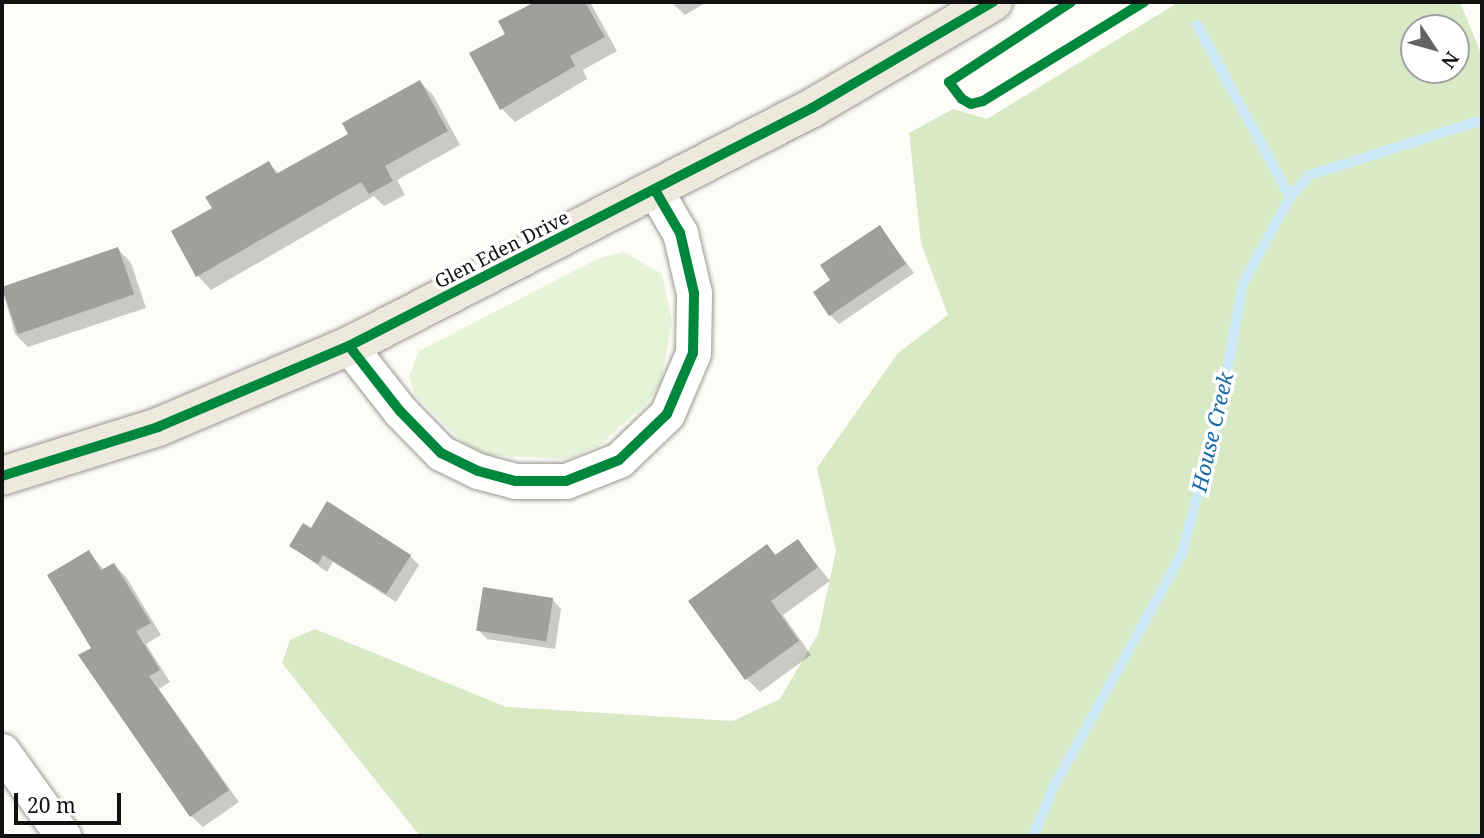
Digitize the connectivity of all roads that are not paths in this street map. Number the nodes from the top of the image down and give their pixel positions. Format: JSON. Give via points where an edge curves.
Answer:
{"nodes":[{"id":1,"x":993,"y":2,"type":"edge"},
{"id":2,"x":656,"y":192,"type":"junction"},
{"id":3,"x":349,"y":346,"type":"junction"},
{"id":4,"x":2,"y":476,"type":"edge"},
{"id":5,"x":2,"y":751,"type":"edge"},
{"id":6,"x":63,"y":836,"type":"edge"}],
"edges":[{"from":1,"to":2,"type":"main road","name":"Glen Eden Drive"},
{"from":2,"to":3,"type":"main road","name":"Glen Eden Drive"},
{"from":2,"to":3,"type":"street","via":[[680,233],[694,293],[693,353],[667,414],[619,460],[566,481],[516,481],[478,471],[441,453],[400,411]]},
{"from":3,"to":4,"type":"main road","name":"Glen Eden Drive","via":[[158,427]]},
{"from":5,"to":6,"type":"street"}]}
